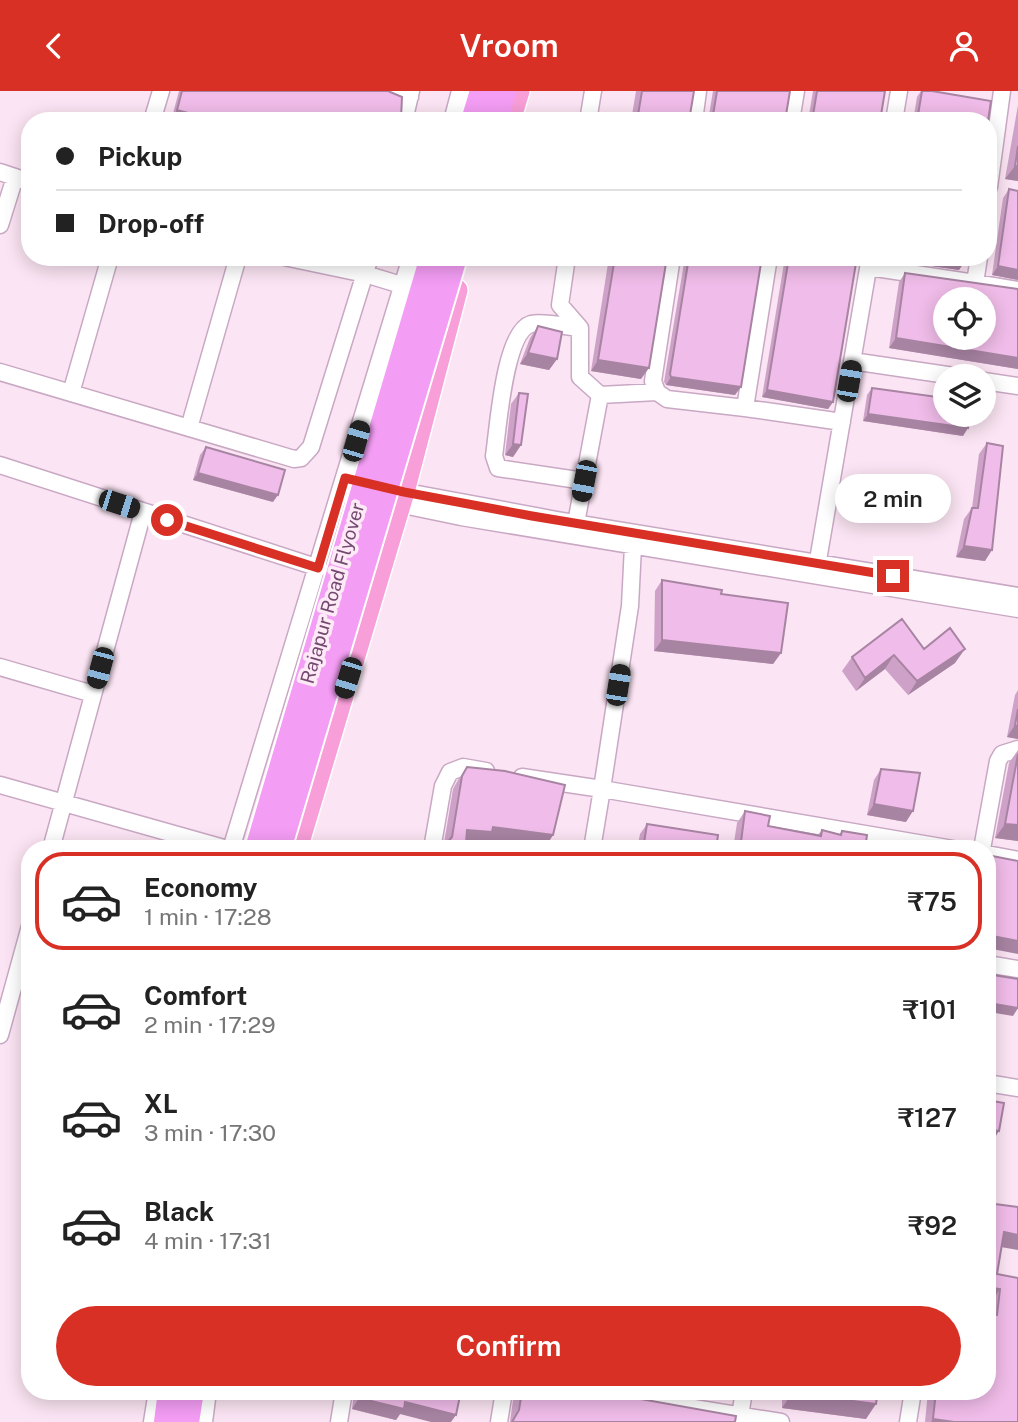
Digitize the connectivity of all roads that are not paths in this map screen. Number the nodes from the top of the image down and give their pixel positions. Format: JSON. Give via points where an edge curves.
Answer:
{"nodes":[{"id":1,"x":390,"y":91,"type":"edge"},
{"id":2,"x":460,"y":91,"type":"edge"},
{"id":3,"x":482,"y":91,"type":"edge"},
{"id":4,"x":504,"y":91,"type":"edge"},
{"id":5,"x":519,"y":91,"type":"edge"},
{"id":6,"x":593,"y":91,"type":"edge"},
{"id":7,"x":698,"y":91,"type":"edge"},
{"id":8,"x":796,"y":91,"type":"edge"},
{"id":9,"x":899,"y":91,"type":"edge"},
{"id":10,"x":156,"y":92,"type":"edge"},
{"id":11,"x":1004,"y":92,"type":"edge"},
{"id":12,"x":410,"y":94,"type":"edge"},
{"id":13,"x":153,"y":112,"type":"edge"},
{"id":14,"x":406,"y":112,"type":"edge"},
{"id":15,"x":454,"y":112,"type":"edge"},
{"id":16,"x":476,"y":112,"type":"edge"},
{"id":17,"x":498,"y":112,"type":"edge"},
{"id":18,"x":513,"y":112,"type":"edge"},
{"id":19,"x":590,"y":112,"type":"edge"},
{"id":20,"x":695,"y":112,"type":"edge"},
{"id":21,"x":792,"y":112,"type":"edge"},
{"id":22,"x":896,"y":112,"type":"edge"},
{"id":23,"x":997,"y":136,"type":"edge"},
{"id":24,"x":15,"y":177,"type":"edge"},
{"id":25,"x":0,"y":225,"type":"edge"},
{"id":26,"x":107,"y":266,"type":"edge"},
{"id":27,"x":236,"y":266,"type":"edge"},
{"id":28,"x":327,"y":266,"type":"edge"},
{"id":29,"x":367,"y":266,"type":"edge"},
{"id":30,"x":408,"y":266,"type":"edge"},
{"id":31,"x":429,"y":266,"type":"edge"},
{"id":32,"x":451,"y":266,"type":"edge"},
{"id":33,"x":463,"y":266,"type":"edge"},
{"id":34,"x":566,"y":266,"type":"edge"},
{"id":35,"x":671,"y":266,"type":"edge"},
{"id":36,"x":768,"y":266,"type":"edge"},
{"id":37,"x":868,"y":266,"type":"edge"},
{"id":38,"x":889,"y":266,"type":"edge"},
{"id":39,"x":978,"y":266,"type":"edge"},
{"id":40,"x":365,"y":274,"type":"junction"},
{"id":41,"x":975,"y":283,"type":"junction"},
{"id":42,"x":402,"y":286,"type":"junction"},
{"id":43,"x":1018,"y":289,"type":"edge"},
{"id":44,"x":454,"y":300,"type":"junction"},
{"id":45,"x":580,"y":328,"type":"junction"},
{"id":46,"x":852,"y":361,"type":"junction"},
{"id":47,"x":0,"y":372,"type":"edge"},
{"id":48,"x":933,"y":373,"type":"edge"},
{"id":49,"x":996,"y":383,"type":"edge"},
{"id":50,"x":1018,"y":386,"type":"edge"},
{"id":51,"x":71,"y":393,"type":"junction"},
{"id":52,"x":657,"y":393,"type":"junction"},
{"id":53,"x":600,"y":395,"type":"junction"},
{"id":54,"x":745,"y":408,"type":"junction"},
{"id":55,"x":842,"y":422,"type":"junction"},
{"id":56,"x":189,"y":428,"type":"junction"},
{"id":57,"x":0,"y":465,"type":"edge"},
{"id":58,"x":584,"y":481,"type":"junction"},
{"id":59,"x":343,"y":485,"type":"junction"},
{"id":60,"x":398,"y":498,"type":"junction"},
{"id":61,"x":143,"y":512,"type":"junction"},
{"id":62,"x":576,"y":523,"type":"junction"},
{"id":63,"x":633,"y":546,"type":"junction"},
{"id":64,"x":318,"y":568,"type":"junction"},
{"id":65,"x":817,"y":569,"type":"junction"},
{"id":66,"x":1018,"y":596,"type":"edge"},
{"id":67,"x":1018,"y":609,"type":"edge"},
{"id":68,"x":0,"y":667,"type":"edge"},
{"id":69,"x":93,"y":694,"type":"junction"},
{"id":70,"x":1018,"y":749,"type":"edge"},
{"id":71,"x":0,"y":785,"type":"edge"},
{"id":72,"x":602,"y":789,"type":"junction"},
{"id":73,"x":63,"y":804,"type":"junction"},
{"id":74,"x":53,"y":840,"type":"edge"},
{"id":75,"x":196,"y":840,"type":"edge"},
{"id":76,"x":232,"y":840,"type":"edge"},
{"id":77,"x":260,"y":840,"type":"edge"},
{"id":78,"x":282,"y":840,"type":"edge"},
{"id":79,"x":300,"y":840,"type":"edge"},
{"id":80,"x":434,"y":840,"type":"edge"},
{"id":81,"x":594,"y":840,"type":"edge"},
{"id":82,"x":882,"y":840,"type":"edge"},
{"id":83,"x":984,"y":840,"type":"edge"},
{"id":84,"x":996,"y":856,"type":"edge"},
{"id":85,"x":1018,"y":860,"type":"edge"},
{"id":86,"x":21,"y":959,"type":"edge"},
{"id":87,"x":996,"y":965,"type":"edge"},
{"id":88,"x":1018,"y":969,"type":"edge"},
{"id":89,"x":0,"y":1035,"type":"edge"},
{"id":90,"x":996,"y":1084,"type":"edge"},
{"id":91,"x":1018,"y":1088,"type":"edge"},
{"id":92,"x":156,"y":1400,"type":"edge"},
{"id":93,"x":169,"y":1400,"type":"edge"},
{"id":94,"x":191,"y":1400,"type":"edge"},
{"id":95,"x":207,"y":1400,"type":"edge"},
{"id":96,"x":343,"y":1400,"type":"edge"},
{"id":97,"x":503,"y":1400,"type":"edge"},
{"id":98,"x":651,"y":1400,"type":"edge"},
{"id":99,"x":743,"y":1400,"type":"edge"},
{"id":100,"x":912,"y":1400,"type":"edge"},
{"id":101,"x":740,"y":1419,"type":"edge"},
{"id":102,"x":152,"y":1422,"type":"edge"},
{"id":103,"x":166,"y":1422,"type":"edge"},
{"id":104,"x":187,"y":1422,"type":"edge"},
{"id":105,"x":204,"y":1422,"type":"edge"},
{"id":106,"x":339,"y":1422,"type":"edge"},
{"id":107,"x":499,"y":1422,"type":"edge"},
{"id":108,"x":780,"y":1422,"type":"edge"},
{"id":109,"x":908,"y":1422,"type":"edge"}],
"edges":[{"from":1,"to":12,"type":"street"},
{"from":2,"to":15,"type":"street"},
{"from":3,"to":16,"type":"highway"},
{"from":4,"to":17,"type":"highway"},
{"from":5,"to":18,"type":"main road"},
{"from":6,"to":19,"type":"street"},
{"from":7,"to":20,"type":"street"},
{"from":8,"to":21,"type":"street"},
{"from":9,"to":22,"type":"street"},
{"from":10,"to":13,"type":"street"},
{"from":11,"to":23,"type":"street"},
{"from":12,"to":14,"type":"street"},
{"from":24,"to":25,"type":"street"},
{"from":26,"to":51,"type":"street"},
{"from":27,"to":56,"type":"street"},
{"from":28,"to":40,"type":"street"},
{"from":29,"to":40,"type":"street"},
{"from":30,"to":42,"type":"street"},
{"from":31,"to":77,"type":"highway","name":"Rajapur Road Flyover","bridge":true},
{"from":32,"to":78,"type":"highway","name":"Rajapur Road Flyover","bridge":true},
{"from":33,"to":44,"type":"main road"},
{"from":34,"to":45,"type":"street","via":[[560,305]]},
{"from":35,"to":52,"type":"street","via":[[653,381]]},
{"from":36,"to":54,"type":"street"},
{"from":37,"to":46,"type":"street"},
{"from":38,"to":41,"type":"street"},
{"from":39,"to":41,"type":"street"},
{"from":40,"to":42,"type":"street"},
{"from":40,"to":56,"type":"street","via":[[307,453],[294,459]]},
{"from":41,"to":43,"type":"street"},
{"from":42,"to":44,"type":"street"},
{"from":42,"to":59,"type":"street"},
{"from":44,"to":60,"type":"main road"},
{"from":45,"to":53,"type":"street","via":[[580,377]]},
{"from":45,"to":58,"type":"street","via":[[532,324],[518,333],[494,456],[498,468]]},
{"from":46,"to":48,"type":"street"},
{"from":46,"to":55,"type":"street"},
{"from":47,"to":51,"type":"street"},
{"from":49,"to":50,"type":"street"},
{"from":51,"to":56,"type":"street"},
{"from":52,"to":53,"type":"street"},
{"from":52,"to":54,"type":"street","via":[[667,399]]},
{"from":53,"to":58,"type":"street"},
{"from":54,"to":55,"type":"street"},
{"from":55,"to":65,"type":"street"},
{"from":57,"to":61,"type":"street"},
{"from":58,"to":62,"type":"street"},
{"from":59,"to":60,"type":"street"},
{"from":59,"to":64,"type":"street"},
{"from":60,"to":62,"type":"street"},
{"from":60,"to":63,"type":"street"},
{"from":60,"to":79,"type":"main road"},
{"from":61,"to":64,"type":"street"},
{"from":61,"to":69,"type":"street"},
{"from":62,"to":65,"type":"street"},
{"from":63,"to":65,"type":"street"},
{"from":63,"to":72,"type":"street","via":[[630,606]]},
{"from":64,"to":76,"type":"street"},
{"from":65,"to":66,"type":"street"},
{"from":65,"to":67,"type":"street"},
{"from":68,"to":69,"type":"street"},
{"from":69,"to":73,"type":"street"},
{"from":70,"to":83,"type":"street","via":[[1002,754],[998,761]]},
{"from":71,"to":73,"type":"street"},
{"from":72,"to":80,"type":"street","via":[[463,767],[450,772],[443,786]]},
{"from":72,"to":81,"type":"street"},
{"from":72,"to":82,"type":"street"},
{"from":73,"to":74,"type":"street"},
{"from":73,"to":75,"type":"street"},
{"from":84,"to":85,"type":"street"},
{"from":86,"to":89,"type":"street"},
{"from":87,"to":88,"type":"street"},
{"from":90,"to":91,"type":"street"},
{"from":92,"to":102,"type":"street"},
{"from":93,"to":103,"type":"highway"},
{"from":94,"to":104,"type":"highway"},
{"from":95,"to":105,"type":"street"},
{"from":96,"to":106,"type":"street"},
{"from":97,"to":107,"type":"street"},
{"from":98,"to":101,"type":"street"},
{"from":99,"to":101,"type":"street"},
{"from":100,"to":109,"type":"street"},
{"from":101,"to":108,"type":"street"}]}
